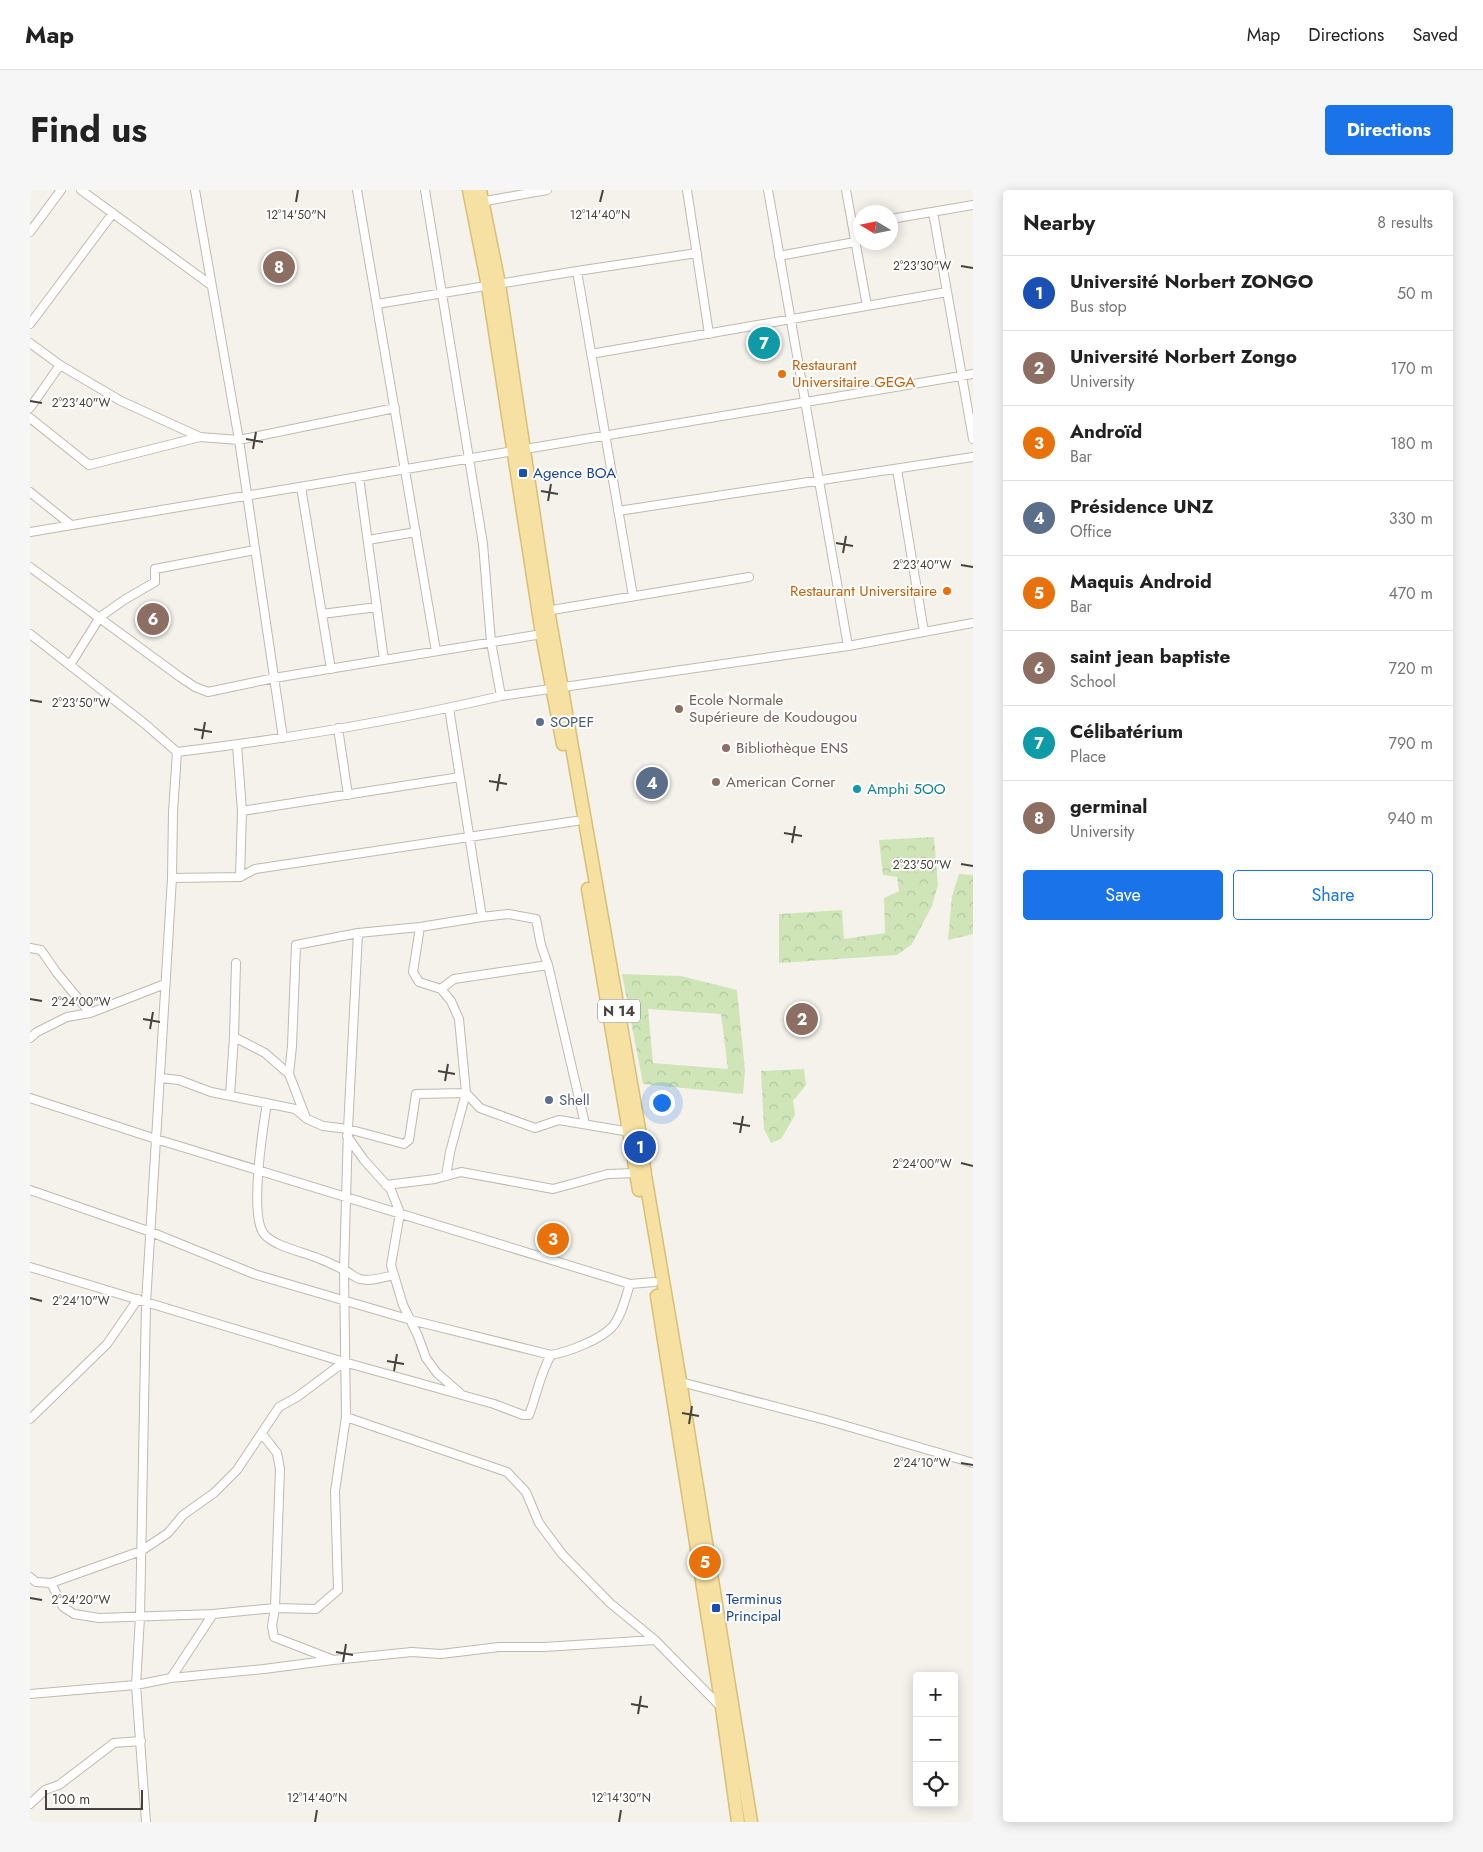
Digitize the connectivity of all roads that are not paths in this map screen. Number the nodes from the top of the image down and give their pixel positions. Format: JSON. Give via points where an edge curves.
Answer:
{"nodes":[{"id":1,"x":61,"y":190,"type":"edge"},
{"id":2,"x":81,"y":190,"type":"edge"},
{"id":3,"x":195,"y":190,"type":"edge"},
{"id":4,"x":357,"y":190,"type":"edge"},
{"id":5,"x":425,"y":190,"type":"edge"},
{"id":6,"x":469,"y":190,"type":"edge"},
{"id":7,"x":547,"y":190,"type":"edge"},
{"id":8,"x":687,"y":190,"type":"edge"},
{"id":9,"x":768,"y":190,"type":"edge"},
{"id":10,"x":846,"y":190,"type":"edge"},
{"id":11,"x":478,"y":198,"type":"edge"},
{"id":12,"x":973,"y":205,"type":"edge"},
{"id":13,"x":933,"y":212,"type":"junction"},
{"id":14,"x":113,"y":213,"type":"junction"},
{"id":15,"x":853,"y":214,"type":"edge"},
{"id":16,"x":898,"y":218,"type":"edge"},
{"id":17,"x":30,"y":232,"type":"edge"},
{"id":18,"x":853,"y":242,"type":"edge"},
{"id":19,"x":856,"y":250,"type":"edge"},
{"id":20,"x":697,"y":253,"type":"junction"},
{"id":21,"x":779,"y":256,"type":"junction"},
{"id":22,"x":577,"y":271,"type":"junction"},
{"id":23,"x":212,"y":285,"type":"junction"},
{"id":24,"x":493,"y":285,"type":"junction"},
{"id":25,"x":947,"y":292,"type":"junction"},
{"id":26,"x":443,"y":294,"type":"junction"},
{"id":27,"x":377,"y":304,"type":"junction"},
{"id":28,"x":867,"y":306,"type":"junction"},
{"id":29,"x":790,"y":320,"type":"junction"},
{"id":30,"x":30,"y":324,"type":"edge"},
{"id":31,"x":709,"y":334,"type":"junction"},
{"id":32,"x":30,"y":342,"type":"edge"},
{"id":33,"x":591,"y":354,"type":"junction"},
{"id":34,"x":60,"y":365,"type":"junction"},
{"id":35,"x":973,"y":374,"type":"edge"},
{"id":36,"x":962,"y":376,"type":"junction"},
{"id":37,"x":805,"y":403,"type":"junction"},
{"id":38,"x":30,"y":408,"type":"edge"},
{"id":39,"x":395,"y":408,"type":"junction"},
{"id":40,"x":30,"y":418,"type":"edge"},
{"id":41,"x":605,"y":436,"type":"junction"},
{"id":42,"x":200,"y":437,"type":"junction"},
{"id":43,"x":973,"y":439,"type":"edge"},
{"id":44,"x":239,"y":440,"type":"junction"},
{"id":45,"x":519,"y":450,"type":"junction"},
{"id":46,"x":973,"y":457,"type":"edge"},
{"id":47,"x":470,"y":459,"type":"junction"},
{"id":48,"x":897,"y":469,"type":"junction"},
{"id":49,"x":405,"y":470,"type":"junction"},
{"id":50,"x":359,"y":477,"type":"junction"},
{"id":51,"x":819,"y":482,"type":"junction"},
{"id":52,"x":300,"y":487,"type":"junction"},
{"id":53,"x":30,"y":492,"type":"edge"},
{"id":54,"x":247,"y":496,"type":"junction"},
{"id":55,"x":618,"y":511,"type":"junction"},
{"id":56,"x":71,"y":526,"type":"junction"},
{"id":57,"x":30,"y":532,"type":"edge"},
{"id":58,"x":416,"y":532,"type":"junction"},
{"id":59,"x":368,"y":540,"type":"junction"},
{"id":60,"x":255,"y":550,"type":"junction"},
{"id":61,"x":30,"y":567,"type":"edge"},
{"id":62,"x":749,"y":577,"type":"dead end"},
{"id":63,"x":633,"y":596,"type":"junction"},
{"id":64,"x":377,"y":607,"type":"junction"},
{"id":65,"x":544,"y":611,"type":"junction"},
{"id":66,"x":322,"y":614,"type":"junction"},
{"id":67,"x":100,"y":618,"type":"junction"},
{"id":68,"x":973,"y":623,"type":"edge"},
{"id":69,"x":924,"y":632,"type":"junction"},
{"id":70,"x":30,"y":634,"type":"edge"},
{"id":71,"x":542,"y":634,"type":"junction"},
{"id":72,"x":491,"y":642,"type":"junction"},
{"id":73,"x":848,"y":646,"type":"junction"},
{"id":74,"x":436,"y":650,"type":"junction"},
{"id":75,"x":384,"y":660,"type":"junction"},
{"id":76,"x":70,"y":665,"type":"junction"},
{"id":77,"x":331,"y":669,"type":"junction"},
{"id":78,"x":274,"y":678,"type":"junction"},
{"id":79,"x":557,"y":688,"type":"junction"},
{"id":80,"x":501,"y":696,"type":"junction"},
{"id":81,"x":449,"y":708,"type":"junction"},
{"id":82,"x":338,"y":728,"type":"junction"},
{"id":83,"x":283,"y":738,"type":"junction"},
{"id":84,"x":237,"y":745,"type":"junction"},
{"id":85,"x":177,"y":752,"type":"junction"},
{"id":86,"x":460,"y":777,"type":"junction"},
{"id":87,"x":348,"y":795,"type":"junction"},
{"id":88,"x":242,"y":811,"type":"junction"},
{"id":89,"x":576,"y":820,"type":"junction"},
{"id":90,"x":470,"y":836,"type":"junction"},
{"id":91,"x":240,"y":876,"type":"junction"},
{"id":92,"x":172,"y":878,"type":"junction"},
{"id":93,"x":482,"y":917,"type":"junction"},
{"id":94,"x":420,"y":927,"type":"junction"},
{"id":95,"x":358,"y":933,"type":"junction"},
{"id":96,"x":30,"y":948,"type":"edge"},
{"id":97,"x":236,"y":963,"type":"dead end"},
{"id":98,"x":548,"y":965,"type":"junction"},
{"id":99,"x":165,"y":984,"type":"junction"},
{"id":100,"x":441,"y":989,"type":"junction"},
{"id":101,"x":90,"y":1013,"type":"junction"},
{"id":102,"x":234,"y":1037,"type":"junction"},
{"id":103,"x":30,"y":1038,"type":"edge"},
{"id":104,"x":289,"y":1074,"type":"junction"},
{"id":105,"x":160,"y":1078,"type":"junction"},
{"id":106,"x":466,"y":1093,"type":"junction"},
{"id":107,"x":230,"y":1095,"type":"junction"},
{"id":108,"x":30,"y":1098,"type":"edge"},
{"id":109,"x":267,"y":1103,"type":"junction"},
{"id":110,"x":306,"y":1119,"type":"junction"},
{"id":111,"x":585,"y":1124,"type":"junction"},
{"id":112,"x":347,"y":1132,"type":"junction"},
{"id":113,"x":630,"y":1132,"type":"junction"},
{"id":114,"x":156,"y":1139,"type":"junction"},
{"id":115,"x":258,"y":1169,"type":"junction"},
{"id":116,"x":636,"y":1173,"type":"junction"},
{"id":117,"x":446,"y":1176,"type":"junction"},
{"id":118,"x":386,"y":1185,"type":"junction"},
{"id":119,"x":30,"y":1190,"type":"edge"},
{"id":120,"x":346,"y":1196,"type":"junction"},
{"id":121,"x":400,"y":1213,"type":"junction"},
{"id":122,"x":150,"y":1232,"type":"junction"},
{"id":123,"x":30,"y":1267,"type":"edge"},
{"id":124,"x":344,"y":1270,"type":"junction"},
{"id":125,"x":394,"y":1275,"type":"junction"},
{"id":126,"x":654,"y":1282,"type":"junction"},
{"id":127,"x":630,"y":1284,"type":"junction"},
{"id":128,"x":138,"y":1299,"type":"junction"},
{"id":129,"x":345,"y":1301,"type":"junction"},
{"id":130,"x":146,"y":1303,"type":"junction"},
{"id":131,"x":411,"y":1320,"type":"junction"},
{"id":132,"x":551,"y":1355,"type":"junction"},
{"id":133,"x":344,"y":1362,"type":"junction"},
{"id":134,"x":675,"y":1380,"type":"junction"},
{"id":135,"x":462,"y":1395,"type":"junction"},
{"id":136,"x":346,"y":1417,"type":"junction"},
{"id":137,"x":30,"y":1420,"type":"edge"},
{"id":138,"x":262,"y":1434,"type":"junction"},
{"id":139,"x":973,"y":1463,"type":"edge"},
{"id":140,"x":141,"y":1551,"type":"junction"},
{"id":141,"x":30,"y":1578,"type":"edge"},
{"id":142,"x":52,"y":1583,"type":"junction"},
{"id":143,"x":275,"y":1608,"type":"junction"},
{"id":144,"x":213,"y":1614,"type":"junction"},
{"id":145,"x":140,"y":1617,"type":"junction"},
{"id":146,"x":655,"y":1640,"type":"junction"},
{"id":147,"x":333,"y":1660,"type":"junction"},
{"id":148,"x":172,"y":1678,"type":"junction"},
{"id":149,"x":136,"y":1685,"type":"junction"},
{"id":150,"x":30,"y":1694,"type":"edge"},
{"id":151,"x":722,"y":1707,"type":"junction"},
{"id":152,"x":141,"y":1741,"type":"junction"},
{"id":153,"x":30,"y":1804,"type":"edge"},
{"id":154,"x":146,"y":1822,"type":"edge"},
{"id":155,"x":738,"y":1822,"type":"edge"},
{"id":156,"x":751,"y":1822,"type":"edge"}],
"edges":[{"from":1,"to":17,"type":"street"},
{"from":2,"to":14,"type":"street"},
{"from":3,"to":23,"type":"street"},
{"from":4,"to":27,"type":"street"},
{"from":5,"to":26,"type":"street"},
{"from":6,"to":11,"type":"main road","number":"N 14"},
{"from":7,"to":11,"type":"street"},
{"from":8,"to":20,"type":"street"},
{"from":9,"to":21,"type":"street"},
{"from":10,"to":15,"type":"street"},
{"from":11,"to":24,"type":"main road","number":"N 14"},
{"from":12,"to":13,"type":"street"},
{"from":13,"to":16,"type":"street"},
{"from":13,"to":25,"type":"street"},
{"from":14,"to":23,"type":"street"},
{"from":14,"to":30,"type":"street"},
{"from":18,"to":21,"type":"street"},
{"from":19,"to":28,"type":"street"},
{"from":20,"to":22,"type":"street"},
{"from":20,"to":31,"type":"street"},
{"from":21,"to":29,"type":"street"},
{"from":22,"to":24,"type":"street"},
{"from":22,"to":33,"type":"street"},
{"from":23,"to":44,"type":"street"},
{"from":24,"to":26,"type":"street"},
{"from":24,"to":45,"type":"main road","number":"N 14"},
{"from":25,"to":28,"type":"street"},
{"from":25,"to":36,"type":"street"},
{"from":26,"to":27,"type":"street"},
{"from":26,"to":47,"type":"street"},
{"from":27,"to":39,"type":"street"},
{"from":28,"to":29,"type":"street"},
{"from":29,"to":31,"type":"street"},
{"from":29,"to":37,"type":"street"},
{"from":31,"to":33,"type":"street"},
{"from":32,"to":34,"type":"street"},
{"from":33,"to":41,"type":"street"},
{"from":34,"to":38,"type":"street"},
{"from":34,"to":42,"type":"street","via":[[121,401]]},
{"from":35,"to":36,"type":"street"},
{"from":36,"to":37,"type":"street"},
{"from":36,"to":43,"type":"street"},
{"from":37,"to":41,"type":"street"},
{"from":37,"to":51,"type":"street"},
{"from":39,"to":44,"type":"street"},
{"from":39,"to":49,"type":"street"},
{"from":40,"to":42,"type":"street","via":[[90,466]]},
{"from":41,"to":45,"type":"street"},
{"from":41,"to":55,"type":"street"},
{"from":42,"to":44,"type":"street"},
{"from":44,"to":54,"type":"street"},
{"from":45,"to":47,"type":"street"},
{"from":45,"to":65,"type":"main road","number":"N 14"},
{"from":46,"to":48,"type":"street"},
{"from":47,"to":49,"type":"street"},
{"from":47,"to":72,"type":"street","via":[[483,544]]},
{"from":48,"to":51,"type":"street"},
{"from":48,"to":69,"type":"street"},
{"from":49,"to":50,"type":"street"},
{"from":49,"to":58,"type":"street"},
{"from":50,"to":52,"type":"street"},
{"from":50,"to":59,"type":"street"},
{"from":51,"to":55,"type":"street"},
{"from":51,"to":73,"type":"street"},
{"from":52,"to":54,"type":"street"},
{"from":52,"to":66,"type":"street"},
{"from":53,"to":56,"type":"street"},
{"from":54,"to":56,"type":"street"},
{"from":54,"to":60,"type":"street"},
{"from":55,"to":63,"type":"street"},
{"from":56,"to":57,"type":"street"},
{"from":58,"to":59,"type":"street"},
{"from":58,"to":74,"type":"street"},
{"from":59,"to":64,"type":"street"},
{"from":60,"to":67,"type":"street","via":[[155,569],[155,582]]},
{"from":60,"to":78,"type":"street"},
{"from":61,"to":67,"type":"street"},
{"from":62,"to":63,"type":"street"},
{"from":63,"to":65,"type":"street"},
{"from":64,"to":66,"type":"street"},
{"from":64,"to":75,"type":"street"},
{"from":65,"to":71,"type":"main road","number":"N 14"},
{"from":65,"to":79,"type":"main road","number":"N 14"},
{"from":66,"to":77,"type":"street"},
{"from":67,"to":76,"type":"street"},
{"from":67,"to":78,"type":"street","via":[[180,677],[208,692]]},
{"from":68,"to":69,"type":"street"},
{"from":69,"to":73,"type":"street"},
{"from":70,"to":76,"type":"street"},
{"from":71,"to":72,"type":"street"},
{"from":71,"to":79,"type":"main road","number":"N 14"},
{"from":72,"to":74,"type":"street"},
{"from":72,"to":80,"type":"street"},
{"from":73,"to":79,"type":"street"},
{"from":74,"to":75,"type":"street"},
{"from":75,"to":77,"type":"street"},
{"from":76,"to":85,"type":"street"},
{"from":77,"to":78,"type":"street"},
{"from":78,"to":83,"type":"street"},
{"from":79,"to":80,"type":"street"},
{"from":79,"to":89,"type":"main road","number":"N 14"},
{"from":79,"to":134,"type":"main road","number":"N 14","via":[[639,1129]]},
{"from":80,"to":81,"type":"street"},
{"from":81,"to":82,"type":"street"},
{"from":81,"to":86,"type":"street"},
{"from":82,"to":83,"type":"street"},
{"from":82,"to":87,"type":"street"},
{"from":83,"to":84,"type":"street"},
{"from":84,"to":85,"type":"street"},
{"from":84,"to":88,"type":"street"},
{"from":85,"to":92,"type":"street"},
{"from":86,"to":87,"type":"street"},
{"from":86,"to":90,"type":"street"},
{"from":87,"to":88,"type":"street"},
{"from":88,"to":91,"type":"street"},
{"from":89,"to":90,"type":"street"},
{"from":89,"to":113,"type":"main road","number":"N 14"},
{"from":90,"to":91,"type":"street","via":[[255,869]]},
{"from":90,"to":93,"type":"street"},
{"from":91,"to":92,"type":"street"},
{"from":92,"to":99,"type":"street"},
{"from":93,"to":94,"type":"street"},
{"from":93,"to":98,"type":"street","via":[[508,914],[536,919]]},
{"from":94,"to":95,"type":"street"},
{"from":94,"to":100,"type":"street","via":[[414,972],[418,982]]},
{"from":95,"to":104,"type":"street","via":[[296,945]]},
{"from":95,"to":112,"type":"street"},
{"from":96,"to":101,"type":"street","via":[[41,950]]},
{"from":97,"to":102,"type":"street"},
{"from":98,"to":100,"type":"street","via":[[454,979]]},
{"from":98,"to":111,"type":"street"},
{"from":99,"to":101,"type":"street"},
{"from":99,"to":105,"type":"street"},
{"from":100,"to":106,"type":"street","via":[[459,1019]]},
{"from":101,"to":103,"type":"street","via":[[67,1016]]},
{"from":102,"to":104,"type":"street","via":[[265,1053]]},
{"from":102,"to":107,"type":"street"},
{"from":104,"to":110,"type":"street"},
{"from":105,"to":107,"type":"street","via":[[179,1080]]},
{"from":105,"to":114,"type":"street"},
{"from":106,"to":111,"type":"street","via":[[480,1108],[535,1128],[559,1120]]},
{"from":106,"to":112,"type":"street","via":[[416,1094],[409,1140],[404,1144]]},
{"from":106,"to":117,"type":"street"},
{"from":107,"to":109,"type":"street"},
{"from":108,"to":114,"type":"street"},
{"from":109,"to":110,"type":"street","via":[[295,1109]]},
{"from":109,"to":115,"type":"street"},
{"from":110,"to":112,"type":"street"},
{"from":111,"to":113,"type":"street"},
{"from":112,"to":118,"type":"street","via":[[364,1160]]},
{"from":112,"to":120,"type":"street"},
{"from":113,"to":116,"type":"main road","number":"N 14"},
{"from":114,"to":115,"type":"street"},
{"from":114,"to":122,"type":"street"},
{"from":115,"to":120,"type":"street"},
{"from":115,"to":124,"type":"street","via":[[258,1209],[263,1234],[274,1242]]},
{"from":116,"to":117,"type":"street","via":[[608,1174],[553,1190],[461,1172]]},
{"from":116,"to":126,"type":"main road","number":"N 14"},
{"from":117,"to":118,"type":"street"},
{"from":118,"to":121,"type":"street"},
{"from":119,"to":122,"type":"street"},
{"from":120,"to":121,"type":"street"},
{"from":120,"to":124,"type":"street"},
{"from":121,"to":125,"type":"street","via":[[391,1265]]},
{"from":121,"to":127,"type":"street"},
{"from":122,"to":129,"type":"street","via":[[254,1274]]},
{"from":122,"to":130,"type":"street"},
{"from":123,"to":128,"type":"street"},
{"from":124,"to":125,"type":"street","via":[[360,1279]]},
{"from":124,"to":129,"type":"street"},
{"from":125,"to":131,"type":"street"},
{"from":126,"to":127,"type":"street"},
{"from":126,"to":134,"type":"main road","number":"N 14"},
{"from":127,"to":132,"type":"street","via":[[612,1327],[592,1340]]},
{"from":128,"to":130,"type":"street"},
{"from":128,"to":137,"type":"street","via":[[107,1344]]},
{"from":129,"to":131,"type":"street"},
{"from":129,"to":133,"type":"street"},
{"from":130,"to":133,"type":"street"},
{"from":130,"to":140,"type":"street"},
{"from":131,"to":132,"type":"street"},
{"from":131,"to":135,"type":"street","via":[[426,1358],[437,1374]]},
{"from":132,"to":135,"type":"street","via":[[542,1371],[528,1415]]},
{"from":133,"to":135,"type":"street"},
{"from":133,"to":136,"type":"street"},
{"from":133,"to":138,"type":"street","via":[[279,1407]]},
{"from":134,"to":139,"type":"street"},
{"from":134,"to":151,"type":"main road","number":"N 14"},
{"from":134,"to":156,"type":"main road","number":"N 14"},
{"from":136,"to":143,"type":"street","via":[[335,1491],[338,1590],[316,1609]]},
{"from":136,"to":146,"type":"street","via":[[507,1472],[526,1492],[539,1523],[562,1554],[610,1603]]},
{"from":138,"to":140,"type":"street","via":[[237,1470],[214,1493],[183,1515],[168,1533]]},
{"from":138,"to":143,"type":"street","via":[[277,1453],[280,1469]]},
{"from":140,"to":142,"type":"street"},
{"from":140,"to":145,"type":"street"},
{"from":141,"to":142,"type":"street","via":[[36,1582]]},
{"from":142,"to":145,"type":"street","via":[[63,1607],[74,1614],[99,1618]]},
{"from":143,"to":144,"type":"street"},
{"from":143,"to":147,"type":"street","via":[[274,1637]]},
{"from":144,"to":145,"type":"street"},
{"from":144,"to":148,"type":"street"},
{"from":145,"to":149,"type":"street"},
{"from":146,"to":147,"type":"street","via":[[499,1647],[441,1654],[412,1652]]},
{"from":146,"to":151,"type":"street"},
{"from":147,"to":148,"type":"street"},
{"from":148,"to":149,"type":"street"},
{"from":149,"to":150,"type":"street"},
{"from":149,"to":152,"type":"street"},
{"from":151,"to":155,"type":"main road","number":"N 14"},
{"from":152,"to":153,"type":"street","via":[[114,1743],[60,1785],[45,1790]]},
{"from":152,"to":154,"type":"street"}]}
